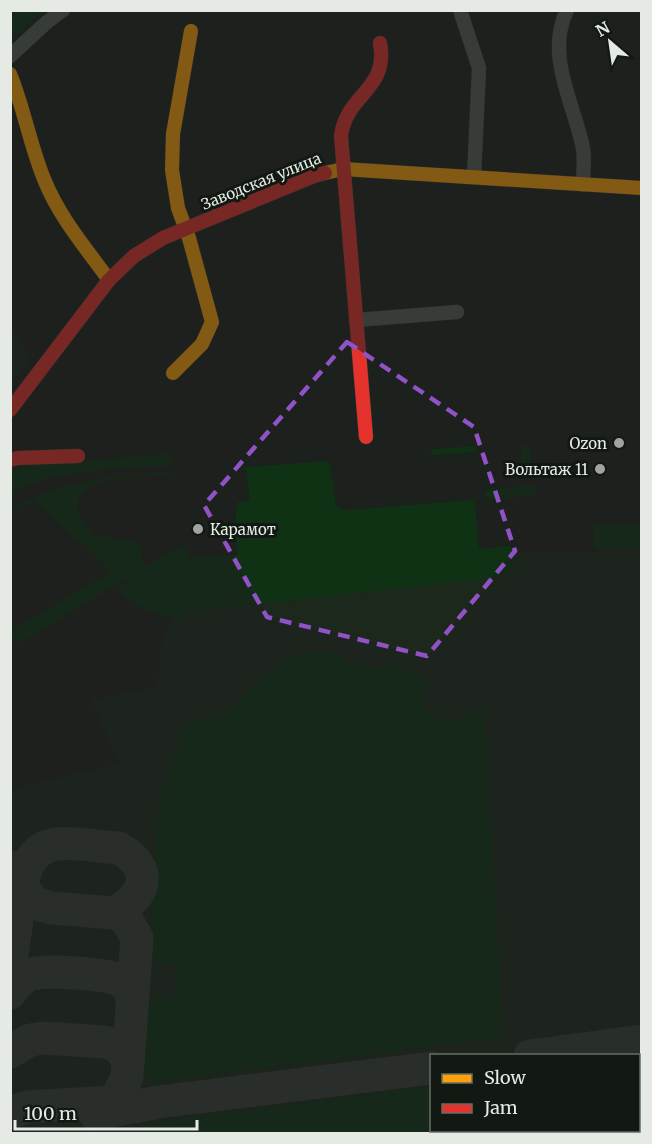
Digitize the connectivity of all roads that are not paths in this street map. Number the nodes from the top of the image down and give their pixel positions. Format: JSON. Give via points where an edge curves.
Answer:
{"nodes":[{"id":1,"x":63,"y":10,"type":"edge"},
{"id":2,"x":460,"y":10,"type":"edge"},
{"id":3,"x":567,"y":10,"type":"edge"},
{"id":4,"x":191,"y":31,"type":"dead end"},
{"id":5,"x":380,"y":43,"type":"dead end"},
{"id":6,"x":10,"y":56,"type":"edge"},
{"id":7,"x":10,"y":74,"type":"edge"},
{"id":8,"x":343,"y":169,"type":"junction"},
{"id":9,"x":474,"y":177,"type":"junction"},
{"id":10,"x":583,"y":185,"type":"junction"},
{"id":11,"x":642,"y":188,"type":"edge"},
{"id":12,"x":185,"y":229,"type":"junction"},
{"id":13,"x":110,"y":280,"type":"junction"},
{"id":14,"x":457,"y":312,"type":"dead end"},
{"id":15,"x":356,"y":320,"type":"junction"},
{"id":16,"x":173,"y":373,"type":"dead end"},
{"id":17,"x":10,"y":410,"type":"edge"},
{"id":18,"x":366,"y":437,"type":"dead end"},
{"id":19,"x":78,"y":456,"type":"dead end"},
{"id":20,"x":10,"y":460,"type":"edge"}],
"edges":[{"from":1,"to":6,"type":"street"},
{"from":2,"to":9,"type":"street","via":[[479,68]]},
{"from":3,"to":10,"type":"street","via":[[559,56],[584,149]]},
{"from":4,"to":12,"type":"street","via":[[173,134],[172,170]]},
{"from":5,"to":8,"type":"street","via":[[381,69],[351,109],[342,130]]},
{"from":7,"to":13,"type":"street","via":[[53,197]]},
{"from":8,"to":9,"type":"street","name":"Заводская улица"},
{"from":8,"to":12,"type":"street","name":"Заводская улица","via":[[314,176]]},
{"from":8,"to":15,"type":"street"},
{"from":9,"to":10,"type":"street","name":"Заводская улица"},
{"from":10,"to":11,"type":"street","name":"Заводская улица"},
{"from":12,"to":13,"type":"street","name":"Заводская улица","via":[[142,249]]},
{"from":12,"to":16,"type":"street","via":[[212,322],[199,350]]},
{"from":13,"to":17,"type":"street","name":"Заводская улица"},
{"from":14,"to":15,"type":"street"},
{"from":15,"to":18,"type":"street"},
{"from":19,"to":20,"type":"street"}]}
